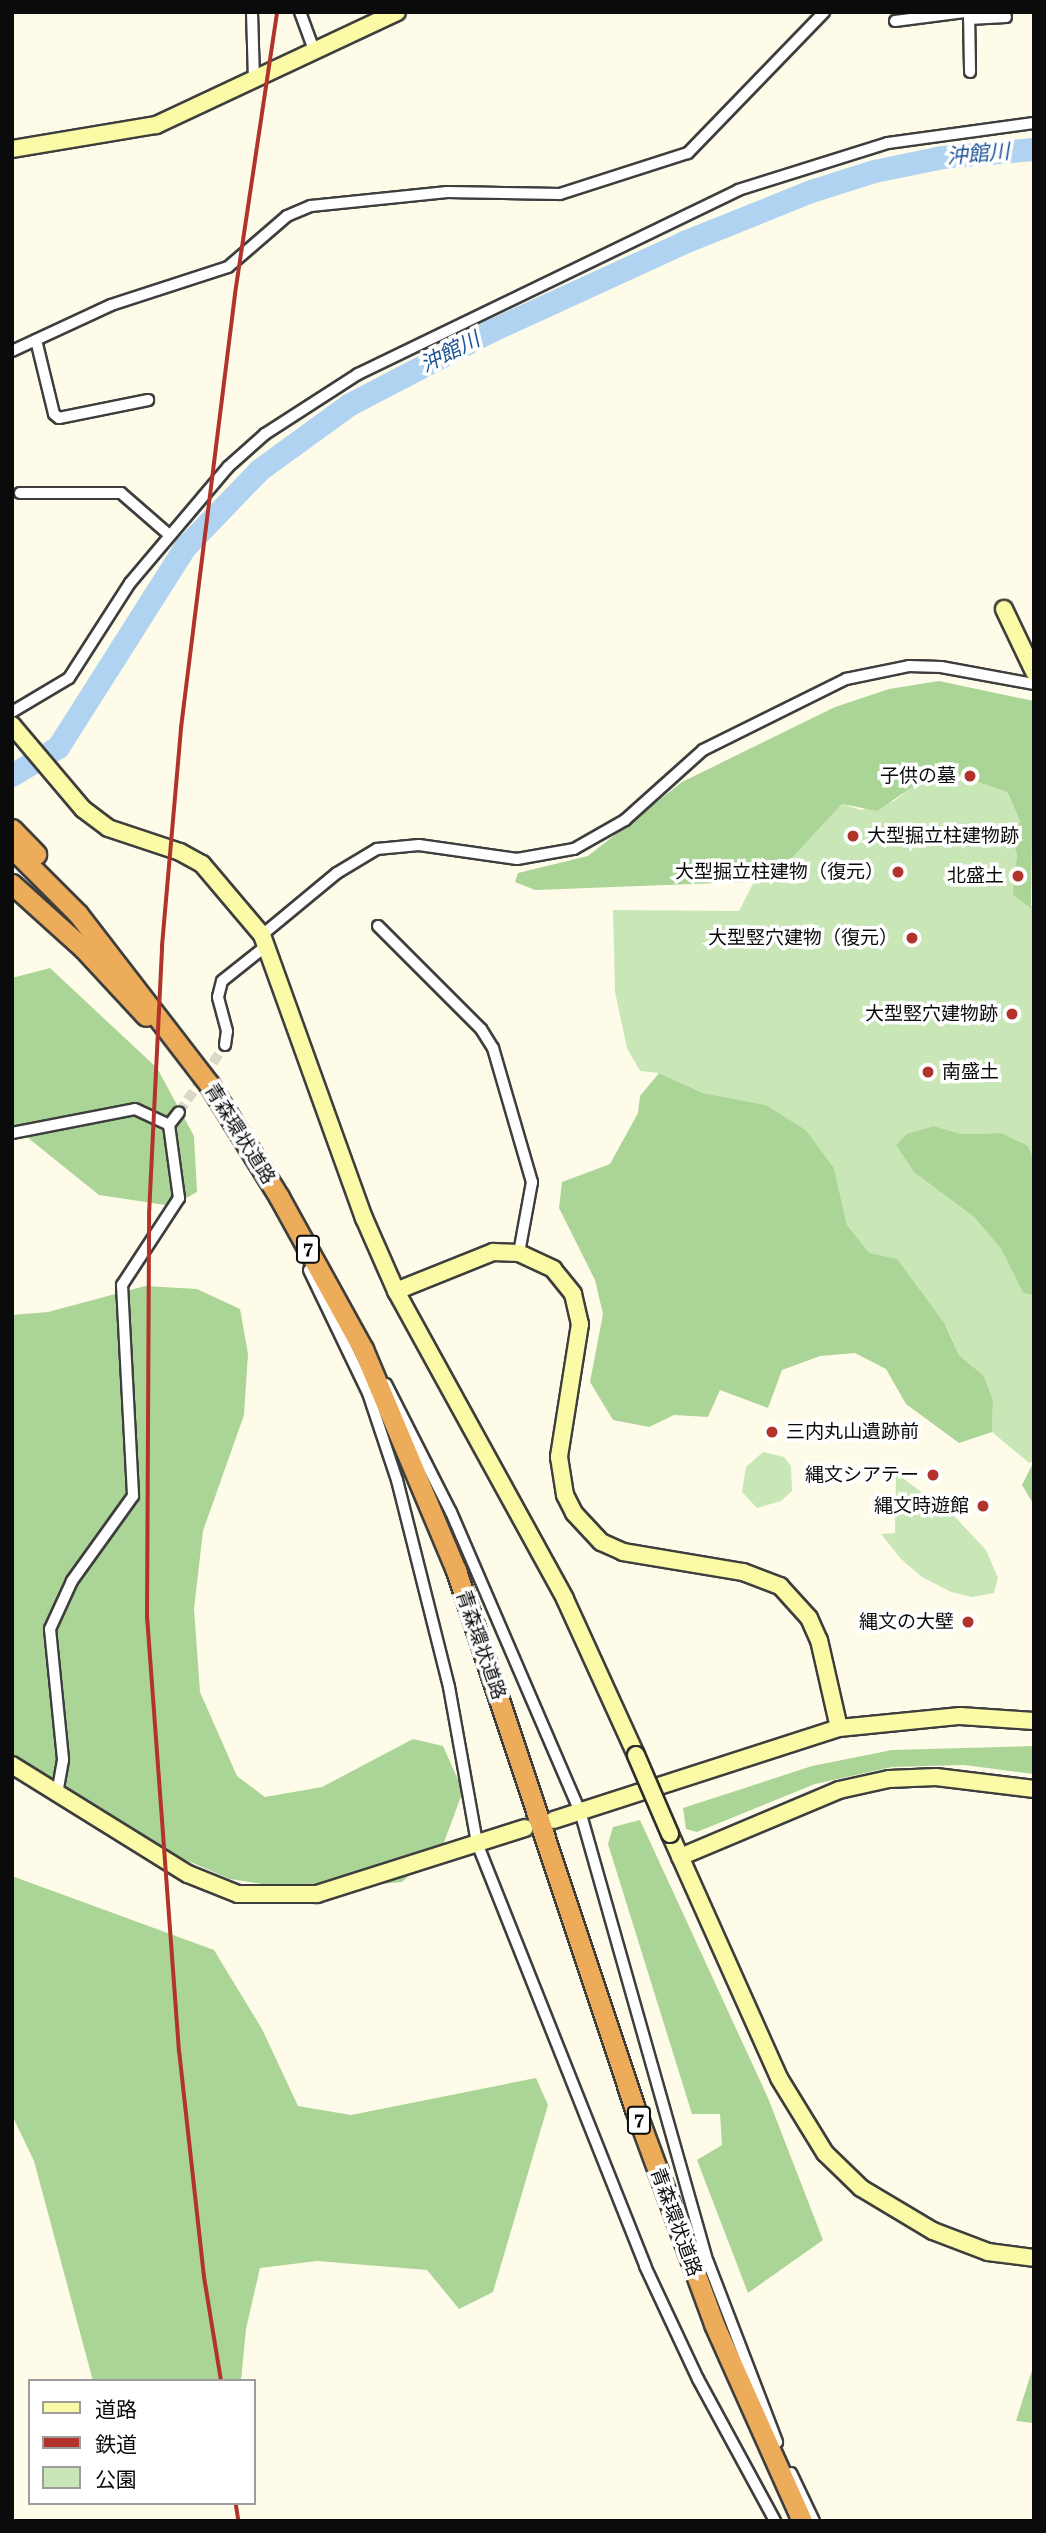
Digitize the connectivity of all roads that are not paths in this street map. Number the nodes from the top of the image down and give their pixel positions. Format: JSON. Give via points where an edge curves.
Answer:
{"nodes":[{"id":1,"x":252,"y":12,"type":"edge"},
{"id":2,"x":300,"y":12,"type":"edge"},
{"id":3,"x":397,"y":12,"type":"edge"},
{"id":4,"x":824,"y":12,"type":"edge"},
{"id":5,"x":968,"y":15,"type":"edge"},
{"id":6,"x":1006,"y":17,"type":"dead end"},
{"id":7,"x":895,"y":22,"type":"dead end"},
{"id":8,"x":314,"y":50,"type":"junction"},
{"id":9,"x":970,"y":72,"type":"dead end"},
{"id":10,"x":254,"y":80,"type":"junction"},
{"id":11,"x":1034,"y":123,"type":"edge"},
{"id":12,"x":12,"y":149,"type":"edge"},
{"id":13,"x":36,"y":340,"type":"junction"},
{"id":14,"x":12,"y":351,"type":"edge"},
{"id":15,"x":148,"y":400,"type":"dead end"},
{"id":16,"x":20,"y":494,"type":"dead end"},
{"id":17,"x":167,"y":533,"type":"junction"},
{"id":18,"x":1004,"y":609,"type":"dead end"},
{"id":19,"x":1034,"y":672,"type":"edge"},
{"id":20,"x":1034,"y":684,"type":"edge"},
{"id":21,"x":13,"y":722,"type":"edge"},
{"id":22,"x":12,"y":829,"type":"edge"},
{"id":23,"x":12,"y":848,"type":"edge"},
{"id":24,"x":12,"y":884,"type":"edge"},
{"id":25,"x":378,"y":926,"type":"dead end"},
{"id":26,"x":264,"y":940,"type":"junction"},
{"id":27,"x":225,"y":1045,"type":"tunnel mouth"},
{"id":28,"x":196,"y":1066,"type":"junction"},
{"id":29,"x":209,"y":1083,"type":"junction"},
{"id":30,"x":179,"y":1112,"type":"tunnel mouth"},
{"id":31,"x":169,"y":1125,"type":"junction"},
{"id":32,"x":12,"y":1133,"type":"edge"},
{"id":33,"x":279,"y":1198,"type":"junction"},
{"id":34,"x":519,"y":1253,"type":"junction"},
{"id":35,"x":396,"y":1290,"type":"junction"},
{"id":36,"x":363,"y":1349,"type":"junction"},
{"id":37,"x":1034,"y":1721,"type":"edge"},
{"id":38,"x":839,"y":1728,"type":"junction"},
{"id":39,"x":12,"y":1765,"type":"edge"},
{"id":40,"x":1034,"y":1789,"type":"edge"},
{"id":41,"x":57,"y":1793,"type":"junction"},
{"id":42,"x":580,"y":1811,"type":"junction"},
{"id":43,"x":554,"y":1820,"type":"dead end"},
{"id":44,"x":525,"y":1828,"type":"dead end"},
{"id":45,"x":477,"y":1843,"type":"junction"},
{"id":46,"x":680,"y":1857,"type":"junction"},
{"id":47,"x":1034,"y":2258,"type":"edge"},
{"id":48,"x":775,"y":2521,"type":"edge"},
{"id":49,"x":802,"y":2521,"type":"edge"},
{"id":50,"x":814,"y":2521,"type":"edge"}],
"edges":[{"from":1,"to":10,"type":"street"},
{"from":2,"to":8,"type":"street"},
{"from":3,"to":8,"type":"street"},
{"from":4,"to":13,"type":"street","via":[[688,153],[560,194],[447,192],[311,206],[287,216],[228,267],[111,305]]},
{"from":5,"to":6,"type":"street"},
{"from":5,"to":7,"type":"street"},
{"from":5,"to":9,"type":"street"},
{"from":8,"to":10,"type":"street"},
{"from":10,"to":12,"type":"street","via":[[156,125]]},
{"from":11,"to":17,"type":"street","via":[[936,134],[850,153],[738,190],[542,282],[315,399],[228,467]]},
{"from":13,"to":14,"type":"street"},
{"from":13,"to":15,"type":"street","via":[[54,414],[59,418]]},
{"from":16,"to":17,"type":"street","via":[[121,493]]},
{"from":17,"to":21,"type":"street","via":[[69,678]]},
{"from":18,"to":19,"type":"street"},
{"from":20,"to":26,"type":"street","via":[[941,667],[909,666],[846,679],[703,750],[625,820],[573,849],[517,859],[419,845],[377,849],[337,873]]},
{"from":21,"to":26,"type":"street","via":[[64,790],[108,828],[202,864]]},
{"from":22,"to":28,"type":"highway","via":[[140,970],[173,1017]]},
{"from":23,"to":28,"type":"highway","name":"青森環状道路","number":"7","via":[[78,914]]},
{"from":24,"to":29,"type":"highway","via":[[84,949]]},
{"from":25,"to":34,"type":"street","via":[[481,1028],[493,1048],[532,1182]]},
{"from":26,"to":27,"type":"street","via":[[222,981],[218,997],[227,1031]]},
{"from":26,"to":35,"type":"street","via":[[364,1217]]},
{"from":28,"to":29,"type":"highway","name":"青森環状道路","number":"7"},
{"from":29,"to":33,"type":"highway","name":"青森環状道路","number":"7"},
{"from":30,"to":31,"type":"street"},
{"from":31,"to":32,"type":"street","via":[[135,1109]]},
{"from":31,"to":41,"type":"street","via":[[179,1198],[122,1285],[133,1496],[72,1581],[50,1629],[63,1760]]},
{"from":33,"to":36,"type":"highway","name":"青森環状道路","number":"7"},
{"from":33,"to":45,"type":"street","via":[[292,1237],[368,1392],[397,1480],[449,1687]]},
{"from":34,"to":35,"type":"street","via":[[477,1256]]},
{"from":34,"to":38,"type":"street","via":[[553,1269],[577,1307],[578,1344],[559,1457],[565,1495],[574,1513],[601,1542],[623,1552],[743,1572],[780,1586],[809,1618],[819,1640]]},
{"from":35,"to":46,"type":"street","bridge":true,"via":[[565,1599]]},
{"from":36,"to":42,"type":"street","via":[[398,1402],[451,1512]]},
{"from":36,"to":49,"type":"highway","name":"青森環状道路","number":"7","via":[[456,1570],[635,2109],[714,2324]]},
{"from":37,"to":38,"type":"street","via":[[960,1716]]},
{"from":38,"to":42,"type":"street"},
{"from":39,"to":41,"type":"street"},
{"from":40,"to":46,"type":"street","via":[[936,1777],[889,1779],[839,1790]]},
{"from":41,"to":45,"type":"street","via":[[188,1874],[238,1894],[266,1898],[317,1894]]},
{"from":42,"to":43,"type":"street"},
{"from":42,"to":50,"type":"street","via":[[708,2262],[774,2435]]},
{"from":44,"to":45,"type":"street"},
{"from":45,"to":48,"type":"street","via":[[645,2266],[698,2379]]},
{"from":46,"to":47,"type":"street","via":[[779,2078],[825,2153],[861,2188],[933,2231],[988,2252]]}]}
